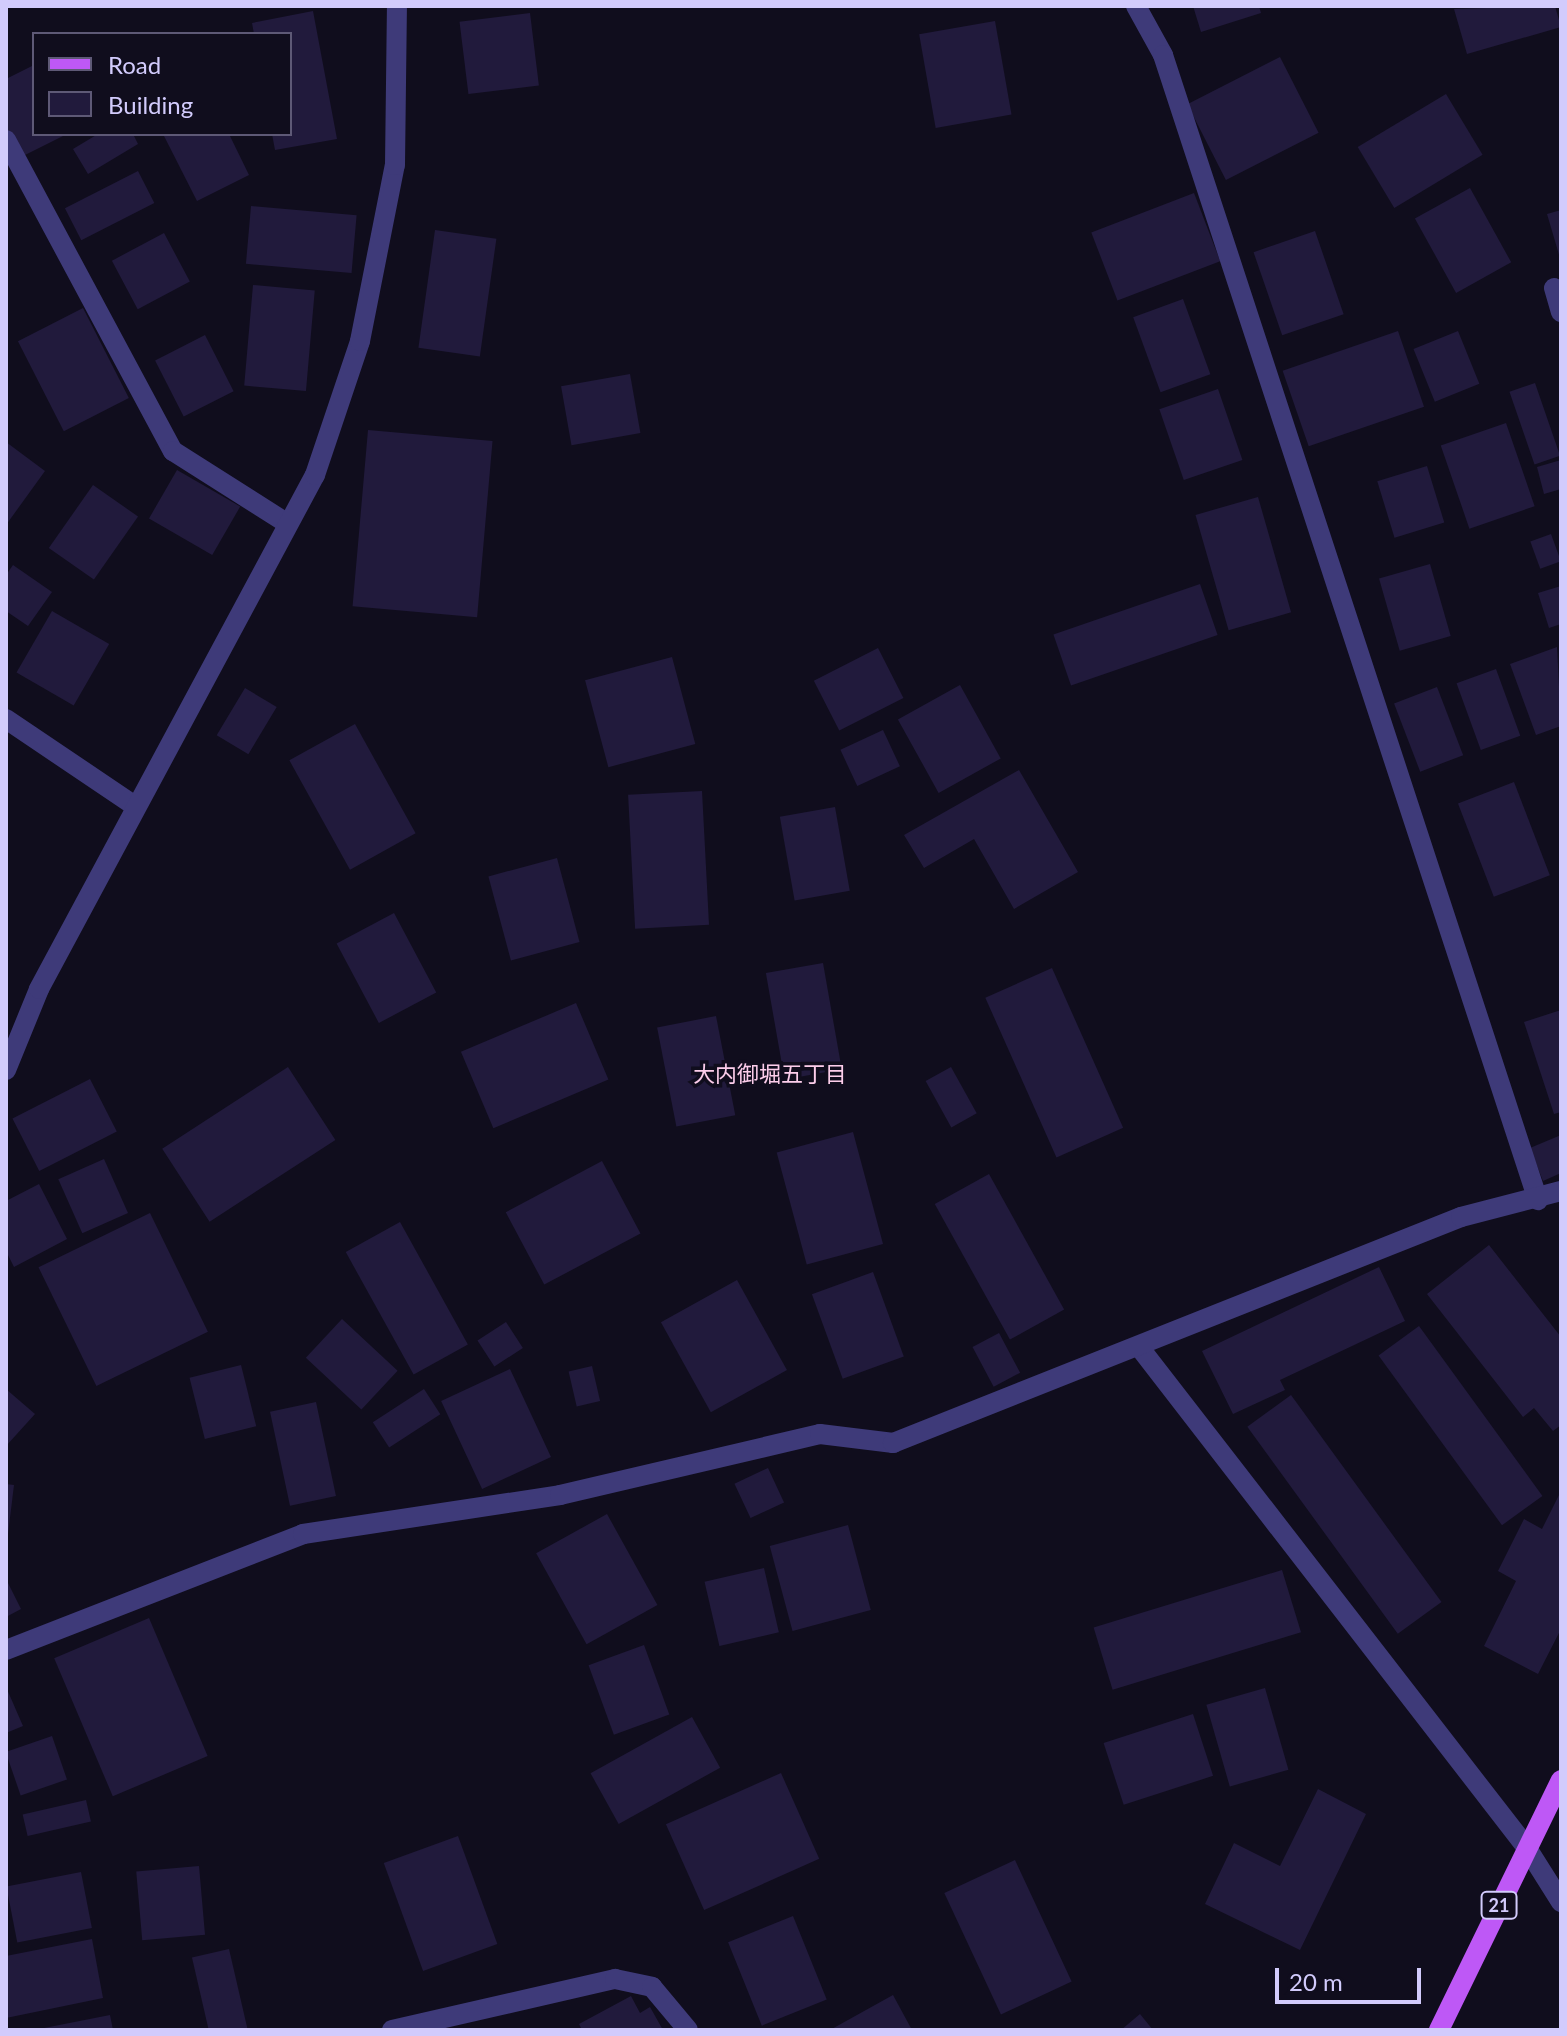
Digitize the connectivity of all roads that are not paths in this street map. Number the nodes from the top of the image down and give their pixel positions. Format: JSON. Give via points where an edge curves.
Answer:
{"nodes":[{"id":1,"x":397,"y":6,"type":"edge"},
{"id":2,"x":1136,"y":6,"type":"edge"},
{"id":3,"x":6,"y":140,"type":"edge"},
{"id":4,"x":1554,"y":288,"type":"dead end"},
{"id":5,"x":1561,"y":312,"type":"edge"},
{"id":6,"x":288,"y":524,"type":"junction"},
{"id":7,"x":6,"y":719,"type":"edge"},
{"id":8,"x":135,"y":806,"type":"junction"},
{"id":9,"x":6,"y":1070,"type":"edge"},
{"id":10,"x":1561,"y":1191,"type":"edge"},
{"id":11,"x":1538,"y":1200,"type":"junction"},
{"id":12,"x":1140,"y":1348,"type":"junction"},
{"id":13,"x":6,"y":1650,"type":"edge"},
{"id":14,"x":1561,"y":1780,"type":"edge"},
{"id":15,"x":1527,"y":1848,"type":"junction"},
{"id":16,"x":1561,"y":1902,"type":"edge"},
{"id":17,"x":392,"y":2030,"type":"edge"},
{"id":18,"x":688,"y":2030,"type":"edge"},
{"id":19,"x":1439,"y":2030,"type":"edge"}],
"edges":[{"from":1,"to":6,"type":"street","via":[[395,165],[360,341],[315,475]]},
{"from":2,"to":11,"type":"street","via":[[1163,55]]},
{"from":3,"to":6,"type":"street","via":[[173,451]]},
{"from":4,"to":5,"type":"street"},
{"from":6,"to":8,"type":"street"},
{"from":7,"to":8,"type":"street"},
{"from":8,"to":9,"type":"street","via":[[39,989]]},
{"from":10,"to":11,"type":"street"},
{"from":11,"to":12,"type":"street","via":[[1461,1217]]},
{"from":12,"to":13,"type":"street","via":[[893,1443],[820,1434],[560,1495],[303,1534]]},
{"from":12,"to":15,"type":"street"},
{"from":14,"to":15,"type":"main road","number":"21"},
{"from":15,"to":16,"type":"street"},
{"from":15,"to":19,"type":"main road","number":"21"},
{"from":17,"to":18,"type":"street","via":[[615,1979],[652,1987]]}]}
